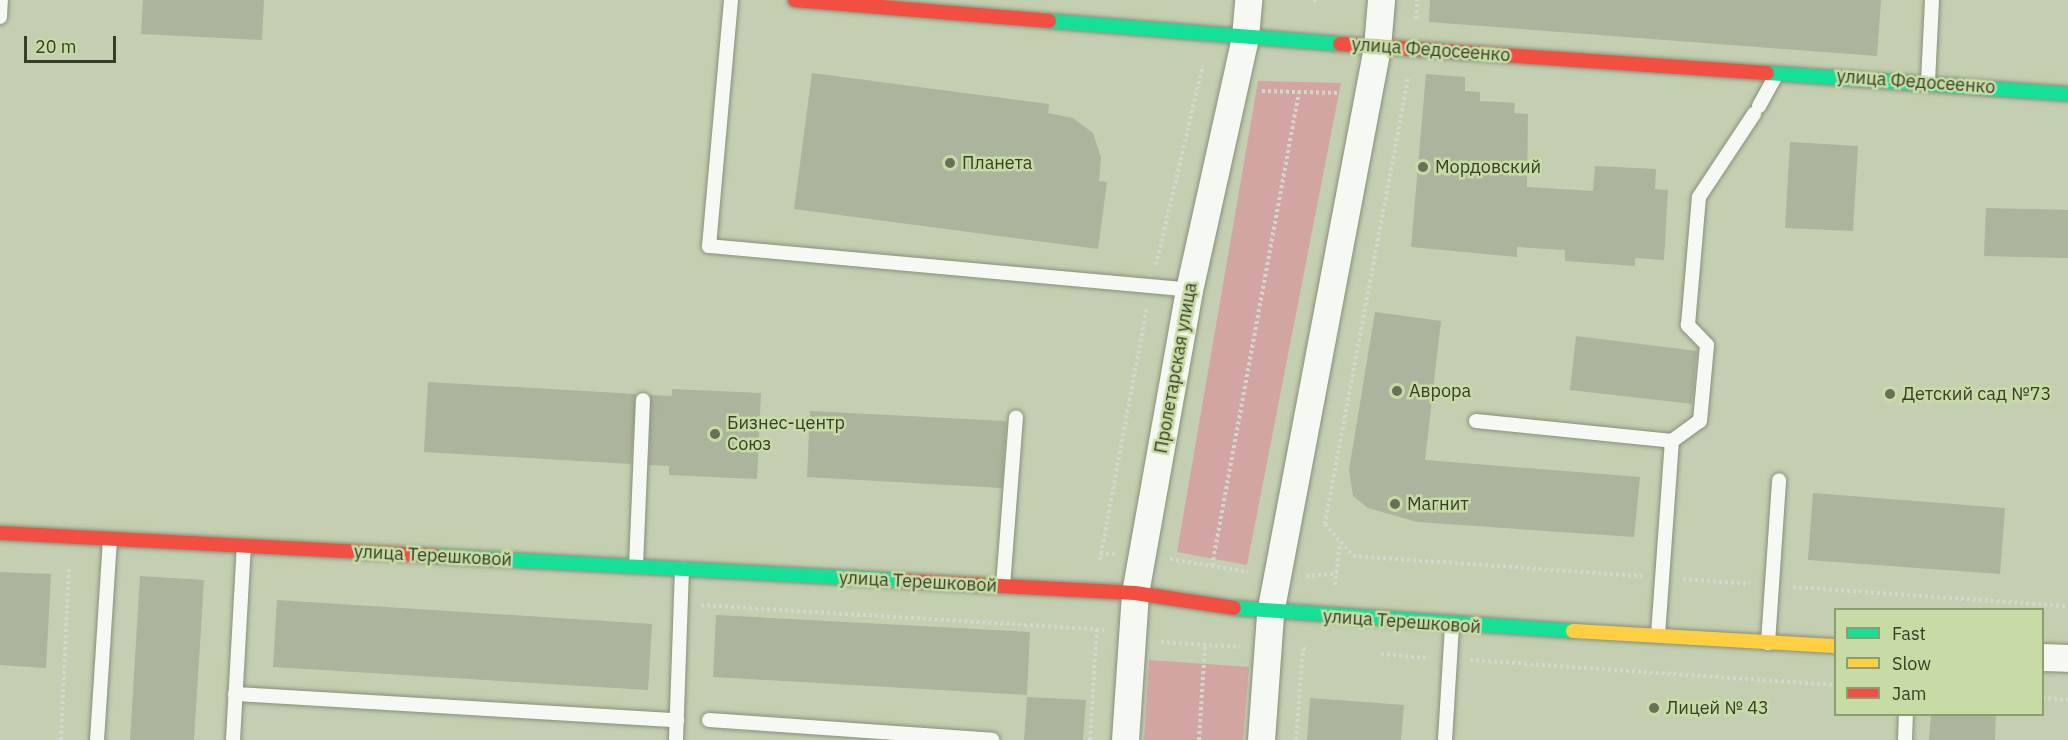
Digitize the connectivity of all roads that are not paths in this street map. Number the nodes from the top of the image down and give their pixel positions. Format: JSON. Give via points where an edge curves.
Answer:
{"nodes":[{"id":1,"x":1,"y":0,"type":"edge"},
{"id":2,"x":731,"y":0,"type":"edge"},
{"id":3,"x":795,"y":0,"type":"edge"},
{"id":4,"x":1248,"y":0,"type":"edge"},
{"id":5,"x":1381,"y":0,"type":"edge"},
{"id":6,"x":1932,"y":0,"type":"edge"},
{"id":7,"x":0,"y":17,"type":"edge"},
{"id":8,"x":1245,"y":37,"type":"junction"},
{"id":9,"x":1377,"y":47,"type":"junction"},
{"id":10,"x":1777,"y":73,"type":"junction"},
{"id":11,"x":1928,"y":82,"type":"junction"},
{"id":12,"x":2068,"y":94,"type":"edge"},
{"id":13,"x":1189,"y":290,"type":"junction"},
{"id":14,"x":643,"y":400,"type":"dead end"},
{"id":15,"x":1016,"y":418,"type":"dead end"},
{"id":16,"x":1476,"y":422,"type":"dead end"},
{"id":17,"x":1672,"y":441,"type":"junction"},
{"id":18,"x":1779,"y":480,"type":"dead end"},
{"id":19,"x":0,"y":533,"type":"edge"},
{"id":20,"x":110,"y":539,"type":"junction"},
{"id":21,"x":244,"y":546,"type":"junction"},
{"id":22,"x":636,"y":566,"type":"junction"},
{"id":23,"x":682,"y":569,"type":"junction"},
{"id":24,"x":1003,"y":586,"type":"junction"},
{"id":25,"x":1135,"y":593,"type":"junction"},
{"id":26,"x":1270,"y":613,"type":"junction"},
{"id":27,"x":1452,"y":625,"type":"junction"},
{"id":28,"x":1658,"y":637,"type":"junction"},
{"id":29,"x":1768,"y":643,"type":"junction"},
{"id":30,"x":1834,"y":646,"type":"edge"},
{"id":31,"x":2044,"y":657,"type":"edge"},
{"id":32,"x":2068,"y":658,"type":"edge"},
{"id":33,"x":235,"y":694,"type":"junction"},
{"id":34,"x":1906,"y":716,"type":"edge"},
{"id":35,"x":677,"y":720,"type":"junction"},
{"id":36,"x":710,"y":720,"type":"dead end"},
{"id":37,"x":813,"y":734,"type":"edge"},
{"id":38,"x":97,"y":740,"type":"edge"},
{"id":39,"x":232,"y":740,"type":"edge"},
{"id":40,"x":676,"y":740,"type":"edge"},
{"id":41,"x":992,"y":740,"type":"edge"},
{"id":42,"x":1125,"y":740,"type":"edge"},
{"id":43,"x":1261,"y":740,"type":"edge"},
{"id":44,"x":1445,"y":740,"type":"edge"},
{"id":45,"x":1905,"y":740,"type":"edge"}],
"edges":[{"from":1,"to":7,"type":"lane"},
{"from":2,"to":13,"type":"lane","via":[[709,246]]},
{"from":3,"to":8,"type":"street","name":"улица Федосеенко"},
{"from":4,"to":8,"type":"street","name":"Пролетарская улица"},
{"from":5,"to":9,"type":"street"},
{"from":6,"to":11,"type":"lane"},
{"from":8,"to":9,"type":"street","name":"улица Федосеенко"},
{"from":8,"to":13,"type":"street","name":"Пролетарская улица"},
{"from":9,"to":10,"type":"street","name":"улица Федосеенко"},
{"from":9,"to":26,"type":"street"},
{"from":10,"to":11,"type":"street","name":"улица Федосеенко"},
{"from":10,"to":17,"type":"lane","via":[[1699,197],[1688,325],[1707,345],[1700,421]]},
{"from":11,"to":12,"type":"street","name":"улица Федосеенко"},
{"from":13,"to":25,"type":"street","name":"Пролетарская улица"},
{"from":14,"to":22,"type":"lane"},
{"from":15,"to":24,"type":"lane"},
{"from":16,"to":17,"type":"lane"},
{"from":17,"to":28,"type":"lane"},
{"from":18,"to":29,"type":"lane"},
{"from":19,"to":20,"type":"street","name":"улица Терешковой"},
{"from":20,"to":21,"type":"street","name":"улица Терешковой"},
{"from":20,"to":38,"type":"lane"},
{"from":21,"to":22,"type":"street","name":"улица Терешковой"},
{"from":21,"to":33,"type":"lane"},
{"from":22,"to":23,"type":"street","name":"улица Терешковой"},
{"from":23,"to":24,"type":"street","name":"улица Терешковой"},
{"from":23,"to":35,"type":"lane"},
{"from":24,"to":25,"type":"street","name":"улица Терешковой"},
{"from":25,"to":26,"type":"street","name":"улица Терешковой"},
{"from":25,"to":42,"type":"street","name":"Пролетарская улица"},
{"from":26,"to":27,"type":"street","name":"улица Терешковой"},
{"from":26,"to":43,"type":"street"},
{"from":27,"to":28,"type":"street","name":"улица Терешковой"},
{"from":27,"to":44,"type":"lane"},
{"from":28,"to":29,"type":"street","name":"улица Терешковой"},
{"from":29,"to":30,"type":"street","name":"улица Терешковой"},
{"from":31,"to":32,"type":"street"},
{"from":33,"to":35,"type":"lane"},
{"from":33,"to":39,"type":"lane"},
{"from":34,"to":45,"type":"lane"},
{"from":35,"to":40,"type":"lane"},
{"from":36,"to":37,"type":"lane"},
{"from":37,"to":41,"type":"lane"}]}
